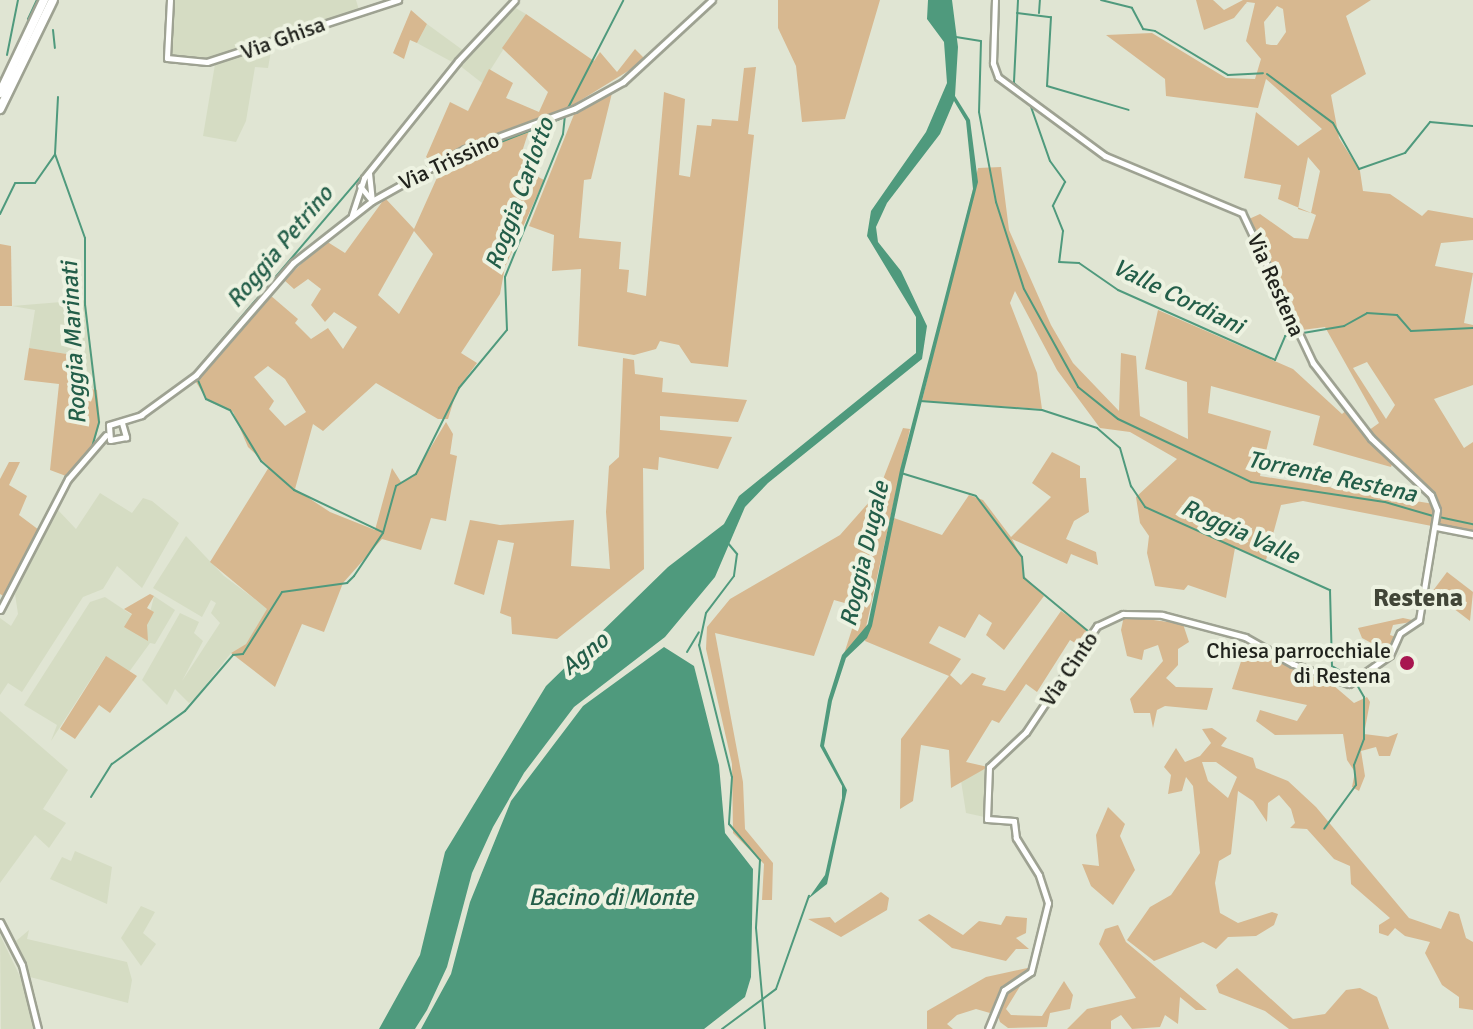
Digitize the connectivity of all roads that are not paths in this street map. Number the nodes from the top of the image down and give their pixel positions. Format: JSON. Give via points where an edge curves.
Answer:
{"nodes":[{"id":1,"x":44,"y":0,"type":"edge"},
{"id":2,"x":53,"y":0,"type":"edge"},
{"id":3,"x":170,"y":0,"type":"edge"},
{"id":4,"x":398,"y":0,"type":"edge"},
{"id":5,"x":515,"y":0,"type":"edge"},
{"id":6,"x":712,"y":0,"type":"edge"},
{"id":7,"x":995,"y":0,"type":"edge"},
{"id":8,"x":0,"y":93,"type":"edge"},
{"id":9,"x":0,"y":109,"type":"edge"},
{"id":10,"x":369,"y":172,"type":"junction"},
{"id":11,"x":360,"y":185,"type":"junction"},
{"id":12,"x":371,"y":189,"type":"junction"},
{"id":13,"x":384,"y":193,"type":"junction"},
{"id":14,"x":372,"y":201,"type":"junction"},
{"id":15,"x":352,"y":215,"type":"junction"},
{"id":16,"x":141,"y":415,"type":"junction"},
{"id":17,"x":122,"y":423,"type":"junction"},
{"id":18,"x":127,"y":431,"type":"junction"},
{"id":19,"x":106,"y":434,"type":"junction"},
{"id":20,"x":112,"y":441,"type":"junction"},
{"id":21,"x":99,"y":445,"type":"junction"},
{"id":22,"x":1436,"y":525,"type":"junction"},
{"id":23,"x":1473,"y":534,"type":"edge"},
{"id":24,"x":1432,"y":548,"type":"joint"},
{"id":25,"x":0,"y":610,"type":"edge"},
{"id":26,"x":0,"y":922,"type":"edge"},
{"id":27,"x":38,"y":1029,"type":"edge"},
{"id":28,"x":988,"y":1029,"type":"edge"}],
"edges":[{"from":1,"to":8,"type":"highway"},
{"from":2,"to":9,"type":"highway"},
{"from":3,"to":4,"type":"street","name":"Via Ghisa","via":[[167,58],[221,61],[270,39]]},
{"from":5,"to":10,"type":"street"},
{"from":6,"to":13,"type":"street","name":"Via Trissino","via":[[623,82],[574,109],[465,149]]},
{"from":7,"to":22,"type":"street","name":"Via Restena","via":[[993,63],[998,77],[1105,156],[1242,213],[1313,363],[1371,438],[1431,495]]},
{"from":10,"to":11,"type":"street"},
{"from":10,"to":12,"type":"street"},
{"from":11,"to":14,"type":"street"},
{"from":11,"to":15,"type":"street"},
{"from":12,"to":13,"type":"street"},
{"from":12,"to":14,"type":"street"},
{"from":13,"to":14,"type":"street","name":"Via Trissino"},
{"from":14,"to":15,"type":"street","name":"Via Trissino"},
{"from":15,"to":16,"type":"street","name":"Via Trissino","via":[[314,243],[196,375]]},
{"from":16,"to":17,"type":"street"},
{"from":16,"to":18,"type":"street"},
{"from":17,"to":18,"type":"street"},
{"from":17,"to":19,"type":"street","via":[[111,423]]},
{"from":18,"to":20,"type":"street","via":[[121,441]]},
{"from":19,"to":20,"type":"street"},
{"from":19,"to":21,"type":"street"},
{"from":20,"to":21,"type":"street"},
{"from":21,"to":25,"type":"street","via":[[68,479]]},
{"from":22,"to":23,"type":"street"},
{"from":22,"to":24,"type":"street","name":"Via Restena"},
{"from":24,"to":28,"type":"street","name":"Via Cinto","via":[[1418,622],[1400,633],[1390,655],[1349,684],[1293,664],[1245,637],[1162,615],[1119,615],[1097,626],[1026,732],[989,767],[987,819],[1014,821],[1016,838],[1039,875],[1048,903],[1031,972],[1004,990]]},
{"from":26,"to":27,"type":"street","via":[[22,965]]}]}
